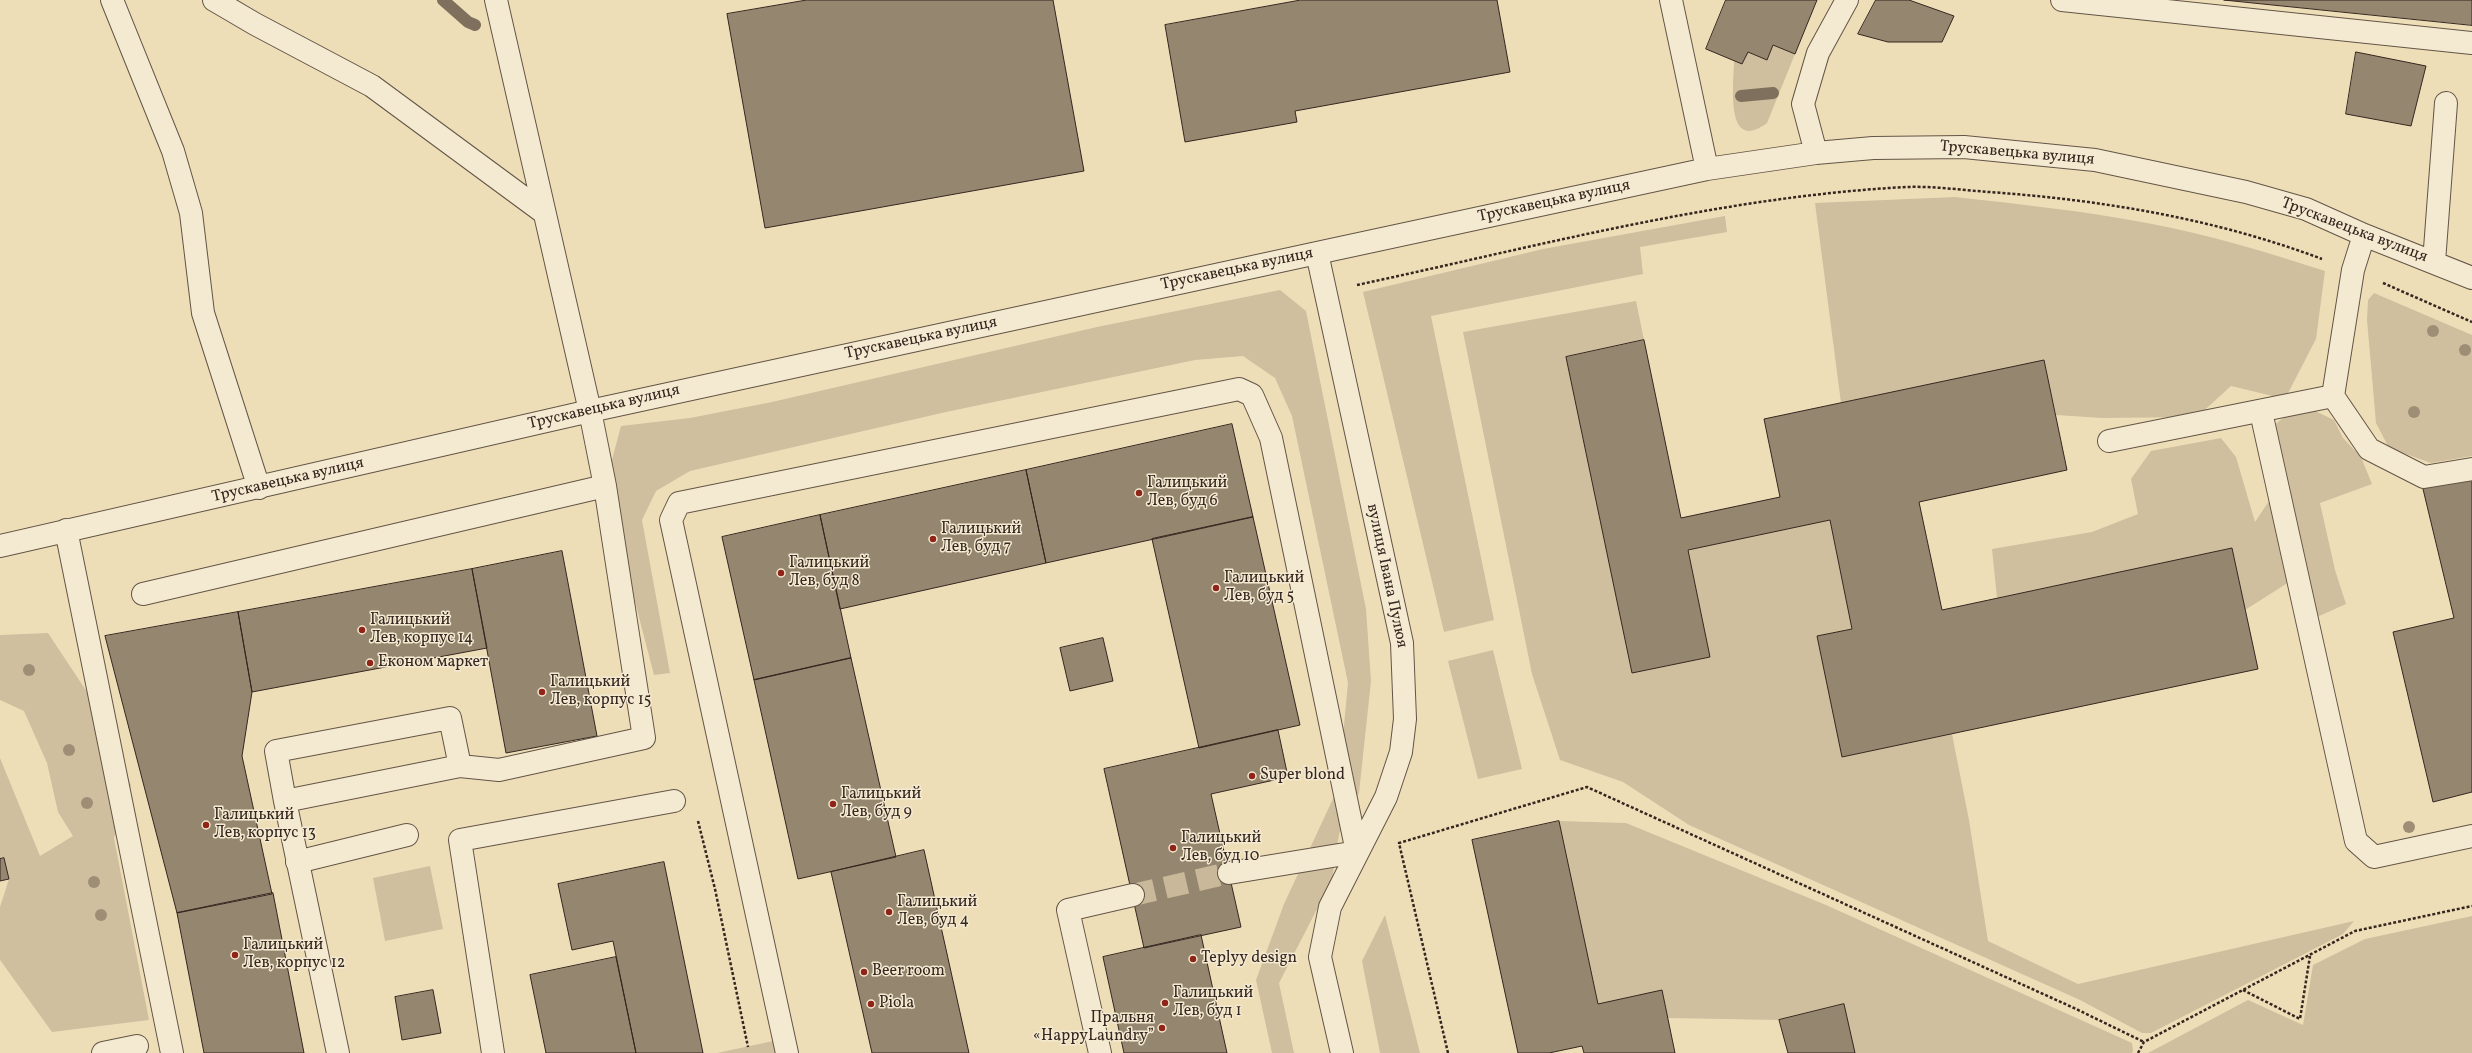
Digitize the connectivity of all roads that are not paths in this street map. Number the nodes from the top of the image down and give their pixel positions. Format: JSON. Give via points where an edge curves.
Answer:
{"nodes":[{"id":1,"x":112,"y":0,"type":"edge"},
{"id":2,"x":214,"y":0,"type":"edge"},
{"id":3,"x":496,"y":0,"type":"edge"},
{"id":4,"x":1671,"y":0,"type":"edge"},
{"id":5,"x":1847,"y":0,"type":"edge"},
{"id":6,"x":2062,"y":0,"type":"edge"},
{"id":7,"x":2472,"y":43,"type":"edge"},
{"id":8,"x":2446,"y":103,"type":"dead end"},
{"id":9,"x":1816,"y":153,"type":"junction"},
{"id":10,"x":1707,"y":169,"type":"junction"},
{"id":11,"x":543,"y":212,"type":"junction"},
{"id":12,"x":2364,"y":235,"type":"junction"},
{"id":13,"x":1317,"y":253,"type":"junction"},
{"id":14,"x":2434,"y":262,"type":"junction"},
{"id":15,"x":2472,"y":278,"type":"edge"},
{"id":16,"x":2333,"y":396,"type":"junction"},
{"id":17,"x":590,"y":411,"type":"junction"},
{"id":18,"x":2262,"y":412,"type":"junction"},
{"id":19,"x":2109,"y":441,"type":"dead end"},
{"id":20,"x":2472,"y":469,"type":"edge"},
{"id":21,"x":605,"y":486,"type":"junction"},
{"id":22,"x":259,"y":488,"type":"junction"},
{"id":23,"x":66,"y":530,"type":"junction"},
{"id":24,"x":0,"y":546,"type":"edge"},
{"id":25,"x":143,"y":594,"type":"dead end"},
{"id":26,"x":460,"y":766,"type":"junction"},
{"id":27,"x":285,"y":800,"type":"junction"},
{"id":28,"x":674,"y":802,"type":"road end"},
{"id":29,"x":406,"y":835,"type":"dead end"},
{"id":30,"x":2472,"y":836,"type":"edge"},
{"id":31,"x":1357,"y":852,"type":"junction"},
{"id":32,"x":297,"y":862,"type":"junction"},
{"id":33,"x":1229,"y":873,"type":"tunnel mouth"},
{"id":34,"x":1132,"y":895,"type":"tunnel mouth"},
{"id":35,"x":137,"y":1046,"type":"dead end"},
{"id":36,"x":103,"y":1053,"type":"edge"},
{"id":37,"x":172,"y":1053,"type":"edge"},
{"id":38,"x":338,"y":1053,"type":"edge"},
{"id":39,"x":494,"y":1053,"type":"edge"},
{"id":40,"x":787,"y":1053,"type":"edge"},
{"id":41,"x":1100,"y":1053,"type":"edge"},
{"id":42,"x":1342,"y":1053,"type":"edge"}],
"edges":[{"from":1,"to":22,"type":"street","via":[[173,151],[191,213],[203,313]]},
{"from":2,"to":11,"type":"street","via":[[372,86]]},
{"from":3,"to":11,"type":"street"},
{"from":4,"to":10,"type":"street"},
{"from":5,"to":9,"type":"street","via":[[1818,52],[1803,104]]},
{"from":6,"to":7,"type":"street"},
{"from":8,"to":14,"type":"street"},
{"from":9,"to":10,"type":"street","name":"Трускавецька вулиця"},
{"from":9,"to":12,"type":"street","name":"Трускавецька вулиця","via":[[1873,148],[1964,147],[2095,160],[2246,192],[2306,209]]},
{"from":10,"to":13,"type":"street","name":"Трускавецька вулиця"},
{"from":11,"to":17,"type":"street"},
{"from":12,"to":14,"type":"street","name":"Трускавецька вулиця"},
{"from":12,"to":16,"type":"street","via":[[2353,270]]},
{"from":13,"to":17,"type":"street","name":"Трускавецька вулиця"},
{"from":13,"to":31,"type":"street","name":"вулиця Івана Пулюя","via":[[1402,643],[1405,719],[1401,752],[1386,797]]},
{"from":14,"to":15,"type":"street","name":"Трускавецька вулиця"},
{"from":16,"to":18,"type":"street"},
{"from":16,"to":20,"type":"street","via":[[2369,449],[2424,477]]},
{"from":17,"to":21,"type":"street"},
{"from":17,"to":22,"type":"street","name":"Трускавецька вулиця"},
{"from":18,"to":19,"type":"street"},
{"from":18,"to":30,"type":"street","via":[[2356,841],[2374,857]]},
{"from":21,"to":25,"type":"street"},
{"from":21,"to":26,"type":"street","via":[[644,738],[499,770]]},
{"from":22,"to":23,"type":"street","name":"Трускавецька вулиця"},
{"from":23,"to":24,"type":"street","name":"Трускавецька вулиця"},
{"from":23,"to":37,"type":"street"},
{"from":26,"to":27,"type":"street"},
{"from":26,"to":27,"type":"street","via":[[450,718],[276,751]]},
{"from":27,"to":32,"type":"street"},
{"from":28,"to":39,"type":"street","via":[[460,840]]},
{"from":29,"to":32,"type":"street"},
{"from":31,"to":33,"type":"street"},
{"from":31,"to":40,"type":"street","via":[[1271,438],[1252,395],[1239,389],[679,503],[671,520]]},
{"from":31,"to":42,"type":"street","name":"вулиця Івана Пулюя","via":[[1330,907],[1320,956]]},
{"from":32,"to":38,"type":"street"},
{"from":34,"to":41,"type":"street","via":[[1068,910]]},
{"from":35,"to":36,"type":"street"}]}
